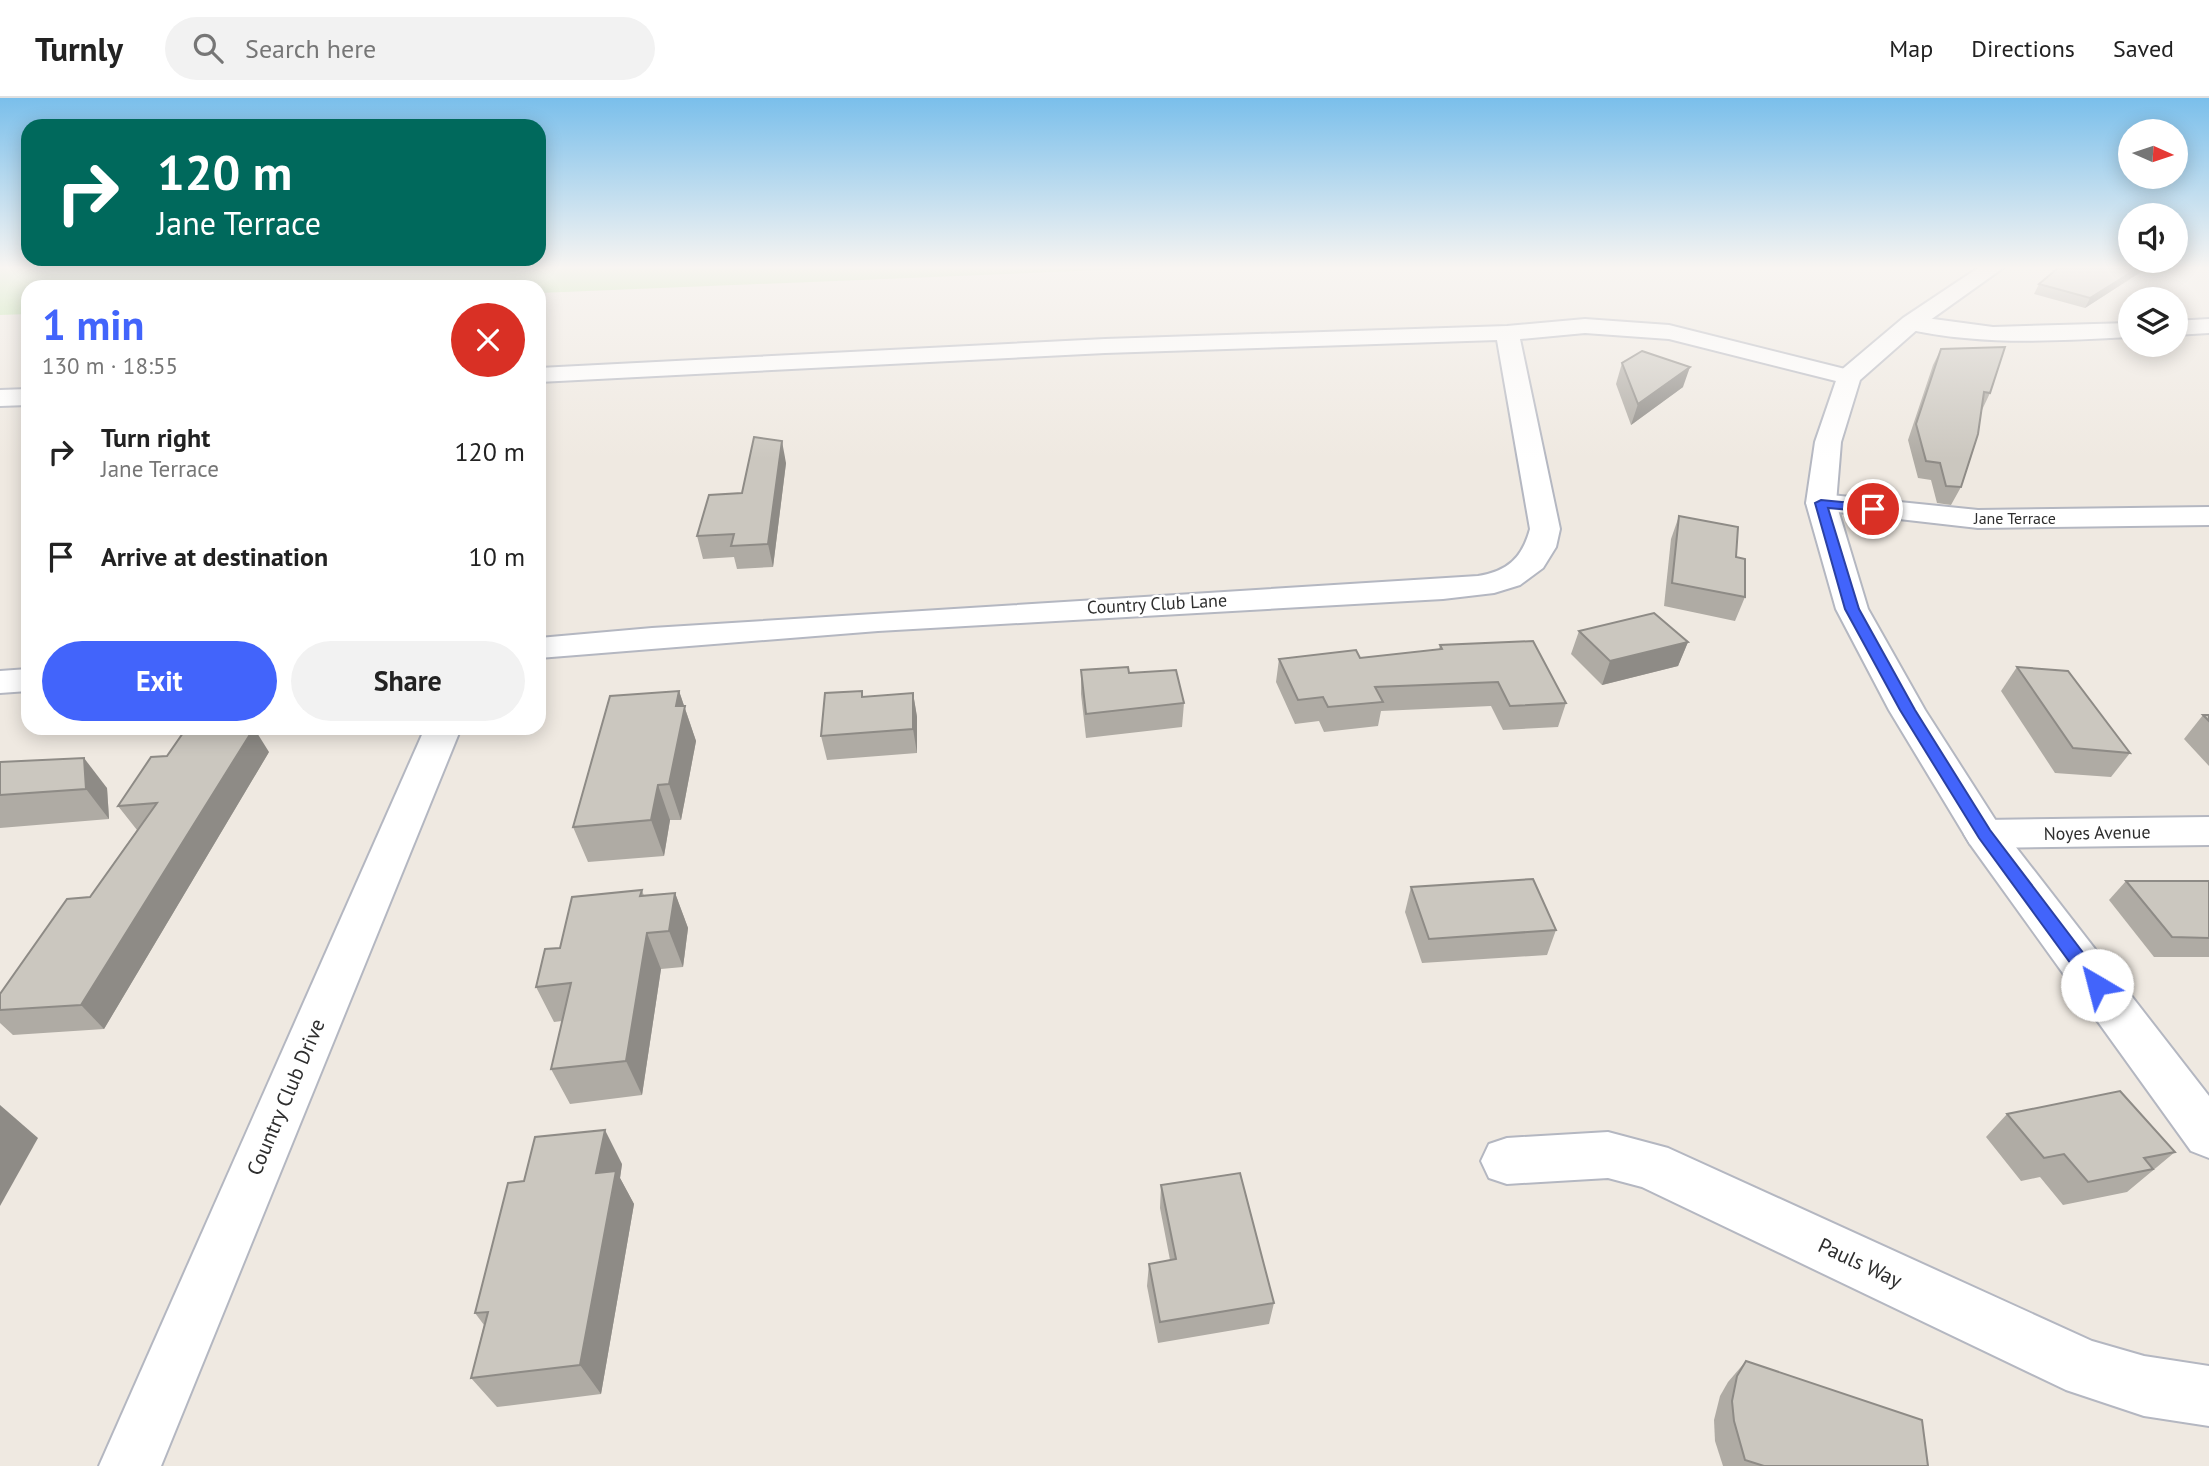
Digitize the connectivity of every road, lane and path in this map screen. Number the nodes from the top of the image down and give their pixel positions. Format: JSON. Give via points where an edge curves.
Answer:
{"nodes":[{"id":1,"x":1520,"y":332,"type":"edge"},
{"id":2,"x":1663,"y":332,"type":"edge"},
{"id":3,"x":1901,"y":332,"type":"edge"},
{"id":4,"x":1953,"y":332,"type":"edge"},
{"id":5,"x":2092,"y":332,"type":"edge"},
{"id":6,"x":1507,"y":333,"type":"junction"},
{"id":7,"x":546,"y":375,"type":"edge"},
{"id":8,"x":1848,"y":377,"type":"junction"},
{"id":9,"x":21,"y":397,"type":"edge"},
{"id":10,"x":0,"y":398,"type":"edge"},
{"id":11,"x":1821,"y":503,"type":"junction"},
{"id":12,"x":2209,"y":516,"type":"edge"},
{"id":13,"x":546,"y":647,"type":"edge"},
{"id":14,"x":21,"y":680,"type":"edge"},
{"id":15,"x":0,"y":682,"type":"edge"},
{"id":16,"x":440,"y":735,"type":"edge"},
{"id":17,"x":2209,"y":831,"type":"edge"},
{"id":18,"x":1984,"y":834,"type":"junction"},
{"id":19,"x":2209,"y":1135,"type":"edge"},
{"id":20,"x":1507,"y":1160,"type":"dead end"},
{"id":21,"x":2209,"y":1396,"type":"edge"},
{"id":22,"x":130,"y":1466,"type":"edge"}],
"edges":[{"from":1,"to":6,"type":"street"},
{"from":2,"to":8,"type":"street"},
{"from":3,"to":8,"type":"street"},
{"from":4,"to":5,"type":"street","via":[[2006,336]]},
{"from":6,"to":7,"type":"street","via":[[1093,347]]},
{"from":6,"to":13,"type":"street","name":"Country Club Lane","via":[[1545,528],[1542,549],[1515,576],[1443,589],[695,633]]},
{"from":8,"to":11,"type":"street","via":[[1828,442]]},
{"from":9,"to":10,"type":"street"},
{"from":11,"to":12,"type":"street","name":"Jane Terrace","via":[[1978,519]]},
{"from":11,"to":18,"type":"street","via":[[1852,609],[1907,710]]},
{"from":14,"to":15,"type":"street"},
{"from":16,"to":22,"type":"street","name":"Country Club Drive"},
{"from":17,"to":18,"type":"street","name":"Noyes Avenue"},
{"from":18,"to":19,"type":"street"},
{"from":20,"to":21,"type":"street","name":"Pauls Way","via":[[1608,1155],[1650,1165],[2087,1369],[2144,1386]]}]}
